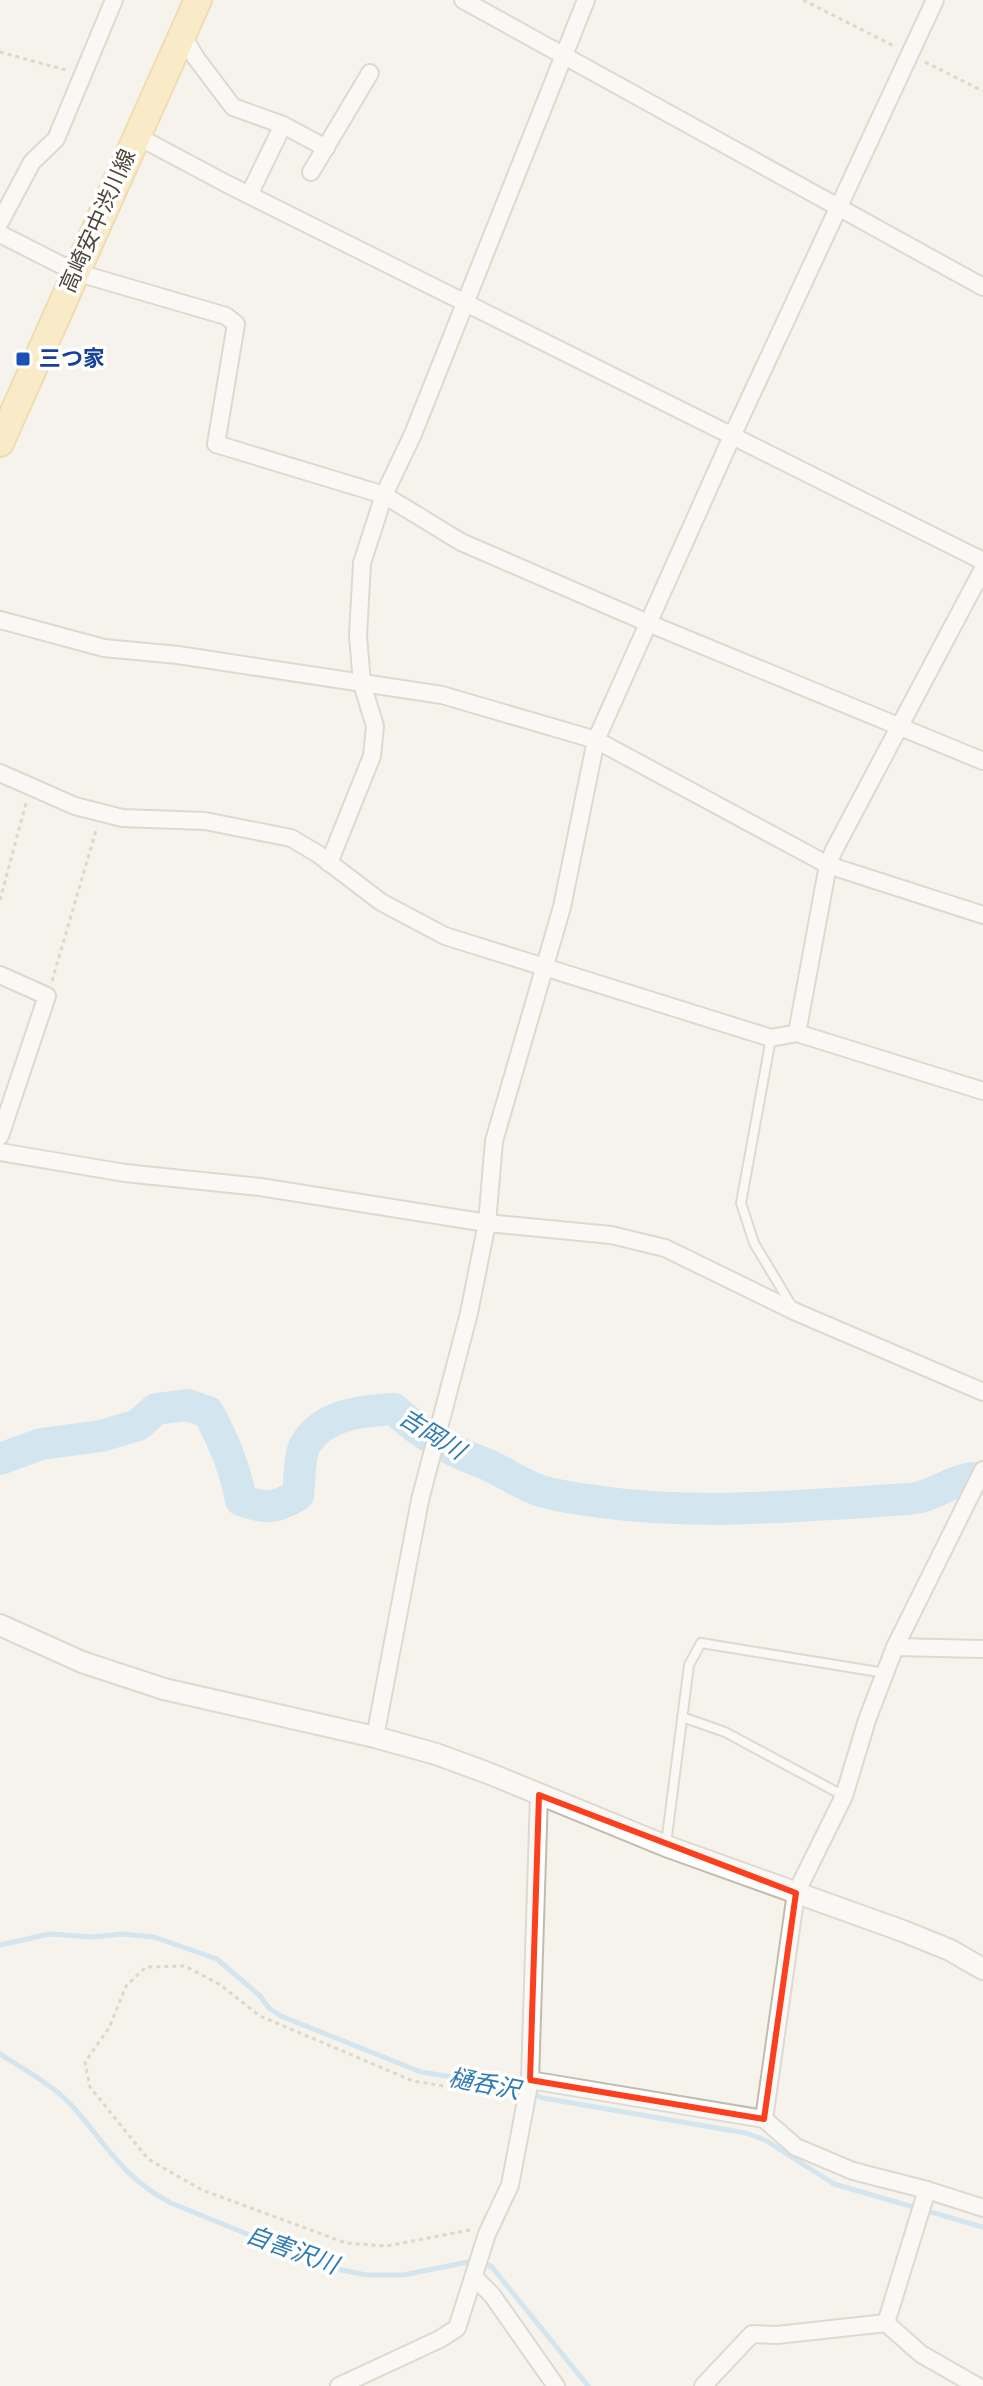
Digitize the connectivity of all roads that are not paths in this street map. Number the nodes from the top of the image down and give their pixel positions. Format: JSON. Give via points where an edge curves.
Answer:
{"nodes":[{"id":1,"x":114,"y":0,"type":"edge"},
{"id":2,"x":198,"y":0,"type":"edge"},
{"id":3,"x":463,"y":0,"type":"edge"},
{"id":4,"x":586,"y":0,"type":"edge"},
{"id":5,"x":935,"y":0,"type":"edge"},
{"id":6,"x":182,"y":35,"type":"junction"},
{"id":7,"x":563,"y":55,"type":"junction"},
{"id":8,"x":370,"y":73,"type":"dead end"},
{"id":9,"x":283,"y":125,"type":"junction"},
{"id":10,"x":137,"y":136,"type":"junction"},
{"id":11,"x":326,"y":148,"type":"junction"},
{"id":12,"x":311,"y":172,"type":"dead end"},
{"id":13,"x":249,"y":195,"type":"junction"},
{"id":14,"x":838,"y":207,"type":"junction"},
{"id":15,"x":0,"y":222,"type":"edge"},
{"id":16,"x":0,"y":234,"type":"edge"},
{"id":17,"x":75,"y":272,"type":"junction"},
{"id":18,"x":983,"y":287,"type":"edge"},
{"id":19,"x":465,"y":301,"type":"junction"},
{"id":20,"x":733,"y":434,"type":"junction"},
{"id":21,"x":0,"y":443,"type":"edge"},
{"id":22,"x":384,"y":495,"type":"junction"},
{"id":23,"x":983,"y":561,"type":"edge"},
{"id":24,"x":983,"y":569,"type":"edge"},
{"id":25,"x":0,"y":620,"type":"edge"},
{"id":26,"x":648,"y":623,"type":"junction"},
{"id":27,"x":362,"y":684,"type":"junction"},
{"id":28,"x":899,"y":727,"type":"junction"},
{"id":29,"x":596,"y":740,"type":"junction"},
{"id":30,"x":983,"y":761,"type":"edge"},
{"id":31,"x":0,"y":773,"type":"edge"},
{"id":32,"x":329,"y":863,"type":"junction"},
{"id":33,"x":828,"y":865,"type":"junction"},
{"id":34,"x":983,"y":915,"type":"edge"},
{"id":35,"x":544,"y":967,"type":"junction"},
{"id":36,"x":0,"y":975,"type":"edge"},
{"id":37,"x":797,"y":1033,"type":"junction"},
{"id":38,"x":771,"y":1038,"type":"junction"},
{"id":39,"x":983,"y":1091,"type":"edge"},
{"id":40,"x":0,"y":1136,"type":"edge"},
{"id":41,"x":0,"y":1152,"type":"edge"},
{"id":42,"x":487,"y":1223,"type":"junction"},
{"id":43,"x":796,"y":1312,"type":"junction"},
{"id":44,"x":983,"y":1392,"type":"edge"},
{"id":45,"x":983,"y":1470,"type":"edge"},
{"id":46,"x":0,"y":1625,"type":"edge"},
{"id":47,"x":895,"y":1647,"type":"junction"},
{"id":48,"x":983,"y":1649,"type":"edge"},
{"id":49,"x":885,"y":1673,"type":"junction"},
{"id":50,"x":682,"y":1717,"type":"junction"},
{"id":51,"x":375,"y":1737,"type":"junction"},
{"id":52,"x":539,"y":1795,"type":"junction"},
{"id":53,"x":844,"y":1796,"type":"junction"},
{"id":54,"x":666,"y":1846,"type":"junction"},
{"id":55,"x":796,"y":1893,"type":"junction"},
{"id":56,"x":983,"y":1969,"type":"edge"},
{"id":57,"x":530,"y":2080,"type":"junction"},
{"id":58,"x":764,"y":2119,"type":"junction"},
{"id":59,"x":927,"y":2190,"type":"junction"},
{"id":60,"x":983,"y":2208,"type":"edge"},
{"id":61,"x":474,"y":2277,"type":"junction"},
{"id":62,"x":886,"y":2323,"type":"junction"},
{"id":63,"x":339,"y":2386,"type":"edge"},
{"id":64,"x":556,"y":2386,"type":"edge"},
{"id":65,"x":703,"y":2386,"type":"edge"},
{"id":66,"x":977,"y":2386,"type":"edge"}],
"edges":[{"from":1,"to":15,"type":"street","via":[[56,139],[32,162]]},
{"from":2,"to":6,"type":"main road","name":"高崎安中渋川線"},
{"from":3,"to":7,"type":"street"},
{"from":4,"to":7,"type":"street"},
{"from":5,"to":14,"type":"street"},
{"from":6,"to":9,"type":"street","via":[[233,107]]},
{"from":6,"to":10,"type":"main road","name":"高崎安中渋川線"},
{"from":7,"to":14,"type":"street"},
{"from":7,"to":19,"type":"street"},
{"from":8,"to":11,"type":"street"},
{"from":9,"to":11,"type":"street"},
{"from":9,"to":13,"type":"street"},
{"from":10,"to":13,"type":"street"},
{"from":10,"to":17,"type":"main road","name":"高崎安中渋川線"},
{"from":11,"to":12,"type":"street"},
{"from":13,"to":19,"type":"street"},
{"from":14,"to":18,"type":"street"},
{"from":14,"to":20,"type":"street"},
{"from":16,"to":17,"type":"street"},
{"from":17,"to":21,"type":"main road","name":"高崎安中渋川線"},
{"from":17,"to":22,"type":"street","via":[[226,316],[236,324],[216,444]]},
{"from":19,"to":20,"type":"street"},
{"from":19,"to":22,"type":"street"},
{"from":20,"to":23,"type":"street"},
{"from":20,"to":26,"type":"street"},
{"from":22,"to":26,"type":"street","via":[[461,542]]},
{"from":22,"to":27,"type":"street","via":[[362,563]]},
{"from":24,"to":28,"type":"street"},
{"from":25,"to":27,"type":"street","via":[[104,648]]},
{"from":26,"to":28,"type":"street"},
{"from":26,"to":29,"type":"street"},
{"from":27,"to":29,"type":"street","via":[[442,695]]},
{"from":27,"to":32,"type":"street","via":[[375,726],[372,756]]},
{"from":28,"to":30,"type":"street"},
{"from":28,"to":33,"type":"street"},
{"from":29,"to":33,"type":"street"},
{"from":29,"to":35,"type":"street","via":[[562,907]]},
{"from":31,"to":32,"type":"street","via":[[75,806],[122,818],[205,821],[291,838]]},
{"from":32,"to":35,"type":"street","via":[[381,902],[445,936]]},
{"from":33,"to":34,"type":"street"},
{"from":33,"to":37,"type":"street"},
{"from":35,"to":38,"type":"street"},
{"from":35,"to":42,"type":"street","via":[[494,1141]]},
{"from":36,"to":40,"type":"street","via":[[47,996]]},
{"from":37,"to":38,"type":"street"},
{"from":37,"to":39,"type":"street"},
{"from":38,"to":43,"type":"lane","via":[[741,1203],[754,1243]]},
{"from":41,"to":42,"type":"street"},
{"from":42,"to":43,"type":"street","via":[[611,1235],[665,1248]]},
{"from":42,"to":51,"type":"street","via":[[420,1500]]},
{"from":43,"to":44,"type":"street"},
{"from":45,"to":47,"type":"street"},
{"from":46,"to":51,"type":"street","via":[[82,1662],[164,1689]]},
{"from":47,"to":48,"type":"street"},
{"from":47,"to":49,"type":"street"},
{"from":49,"to":50,"type":"lane","via":[[701,1643],[689,1665]]},
{"from":49,"to":53,"type":"street"},
{"from":50,"to":53,"type":"lane","via":[[725,1732]]},
{"from":50,"to":54,"type":"lane"},
{"from":51,"to":52,"type":"street","via":[[475,1768]]},
{"from":52,"to":54,"type":"street"},
{"from":52,"to":57,"type":"street"},
{"from":53,"to":55,"type":"street"},
{"from":54,"to":55,"type":"street"},
{"from":55,"to":56,"type":"street","via":[[950,1950]]},
{"from":55,"to":58,"type":"street"},
{"from":57,"to":58,"type":"street"},
{"from":57,"to":61,"type":"street","via":[[510,2185]]},
{"from":58,"to":59,"type":"street","via":[[796,2147],[853,2171]]},
{"from":59,"to":60,"type":"street"},
{"from":59,"to":62,"type":"street"},
{"from":61,"to":63,"type":"street","via":[[457,2328]]},
{"from":61,"to":64,"type":"street"},
{"from":62,"to":65,"type":"street","via":[[752,2334]]},
{"from":62,"to":66,"type":"street","via":[[921,2354]]}]}
